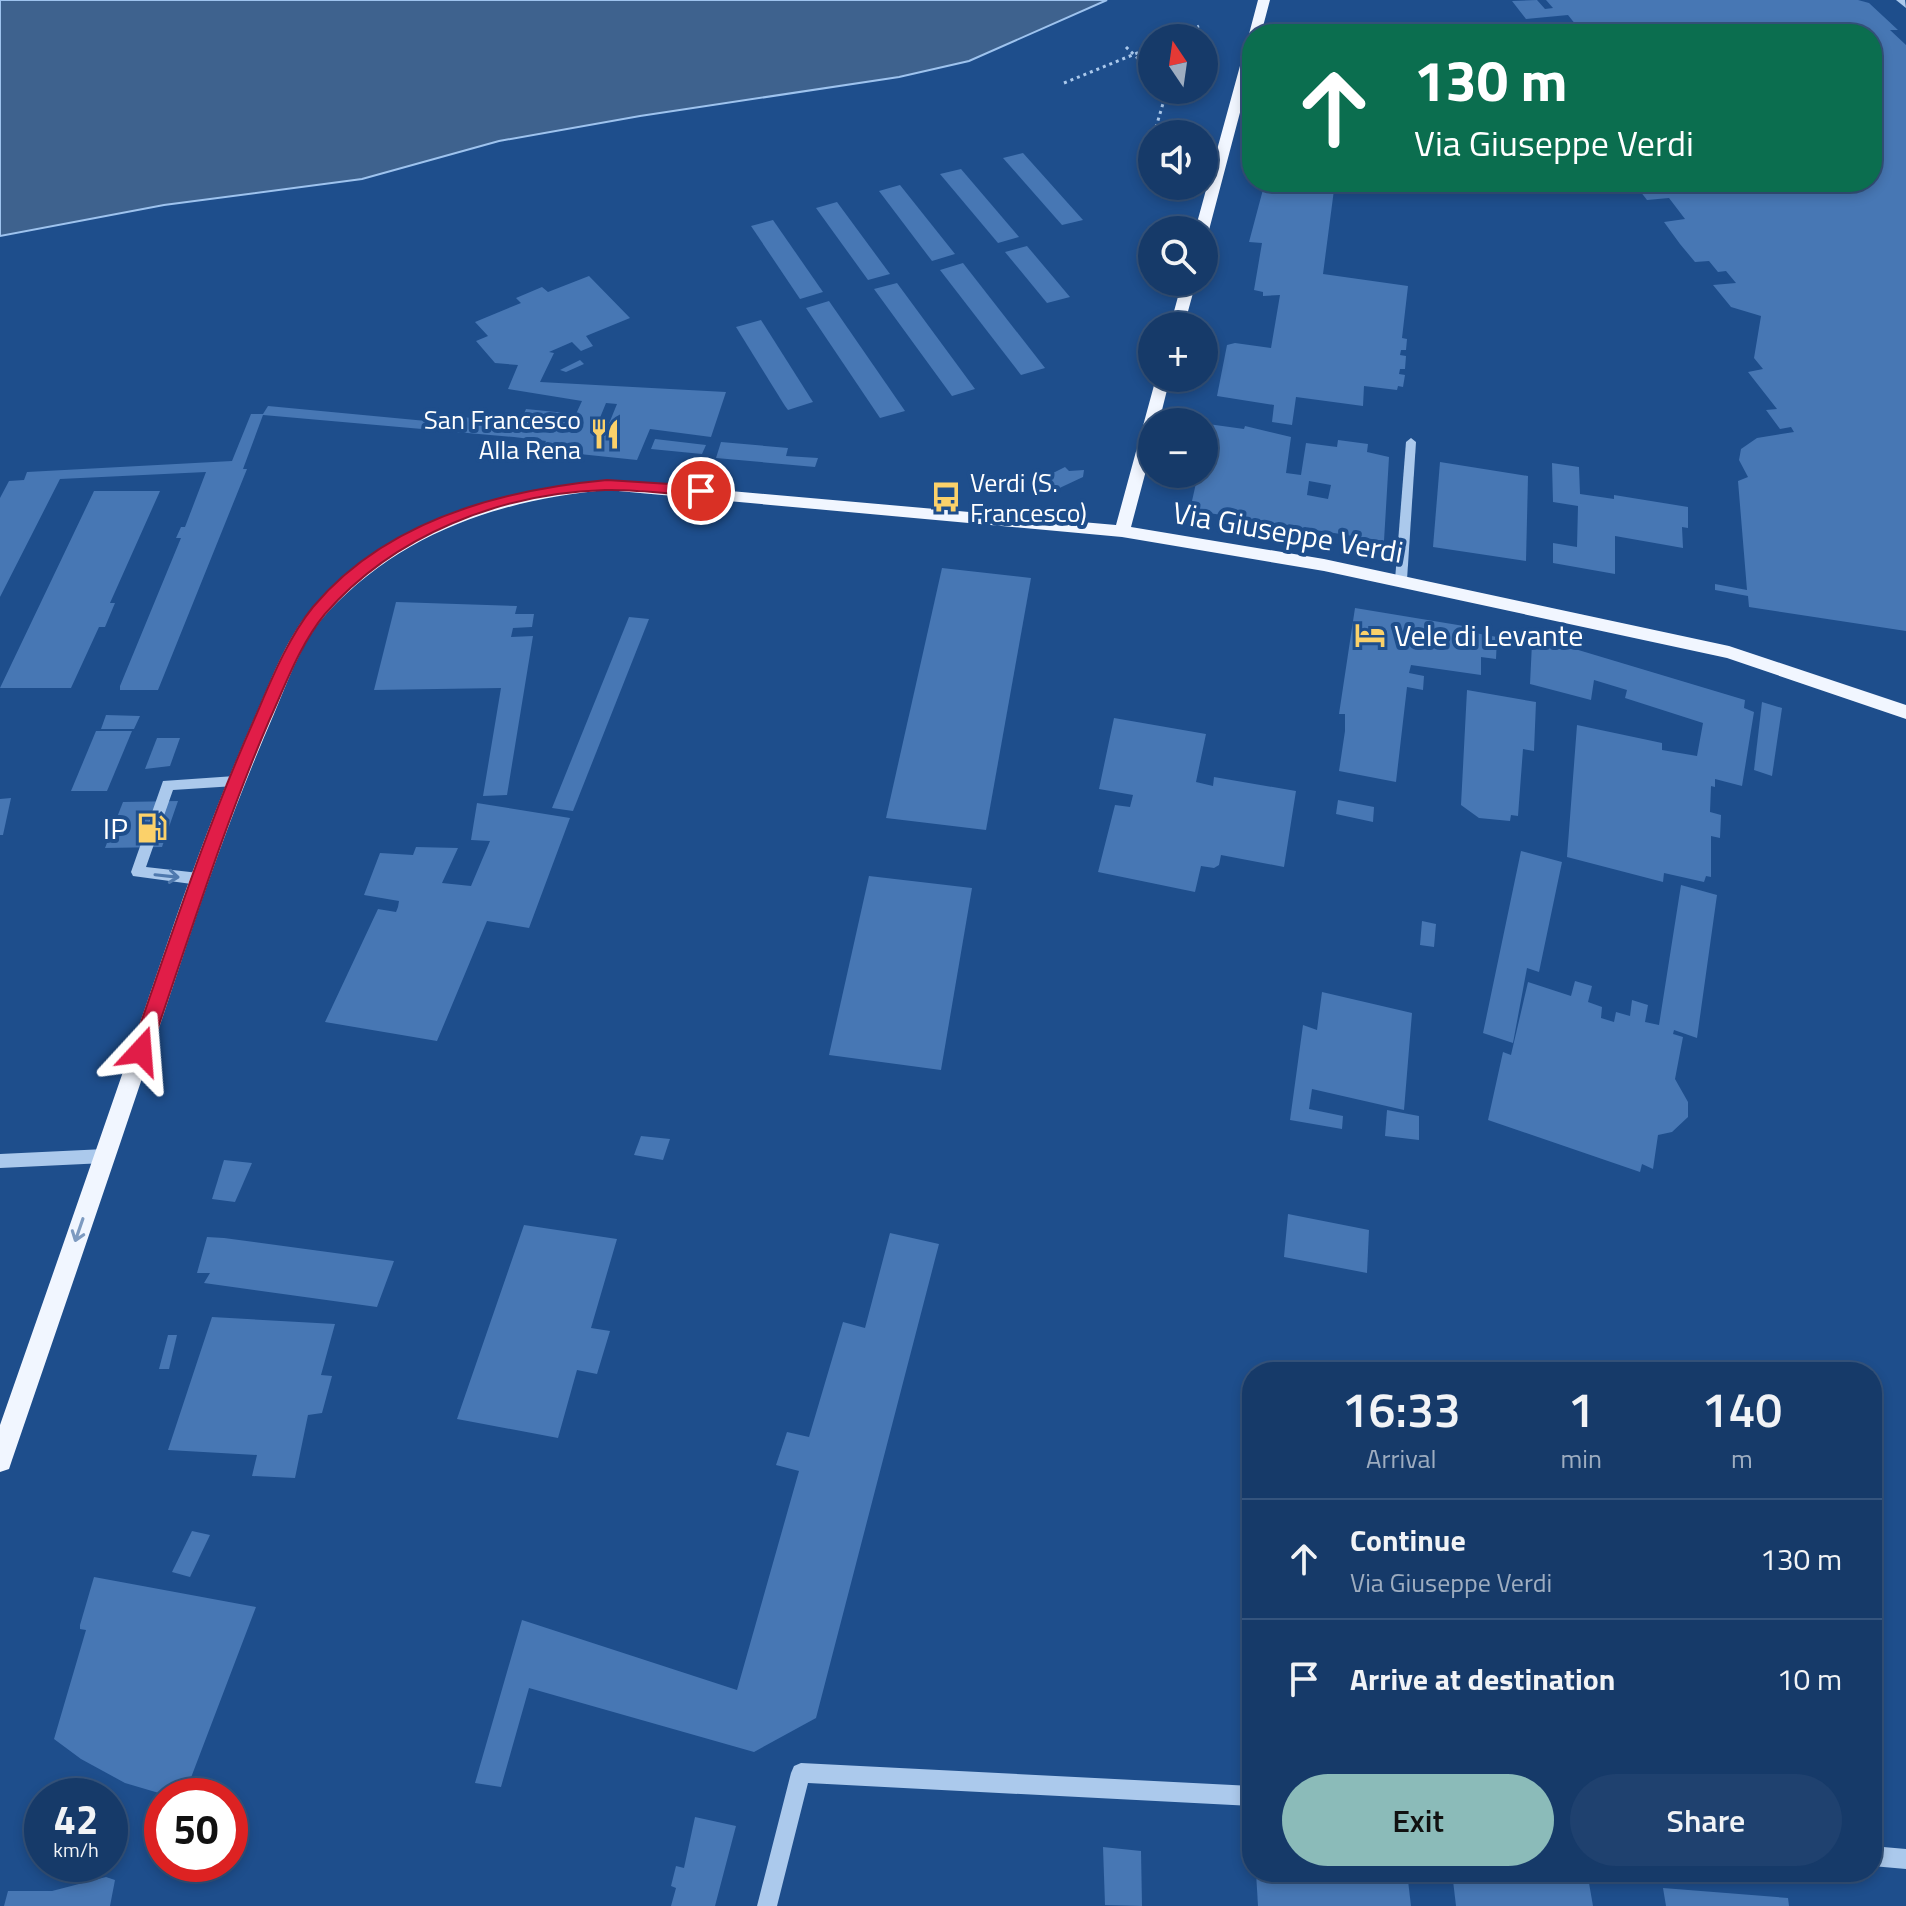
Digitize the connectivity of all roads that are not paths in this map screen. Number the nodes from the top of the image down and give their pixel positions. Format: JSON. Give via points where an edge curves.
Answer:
{"nodes":[{"id":1,"x":1264,"y":0,"type":"edge"},
{"id":2,"x":1900,"y":0,"type":"edge"},
{"id":3,"x":1906,"y":6,"type":"edge"},
{"id":4,"x":1258,"y":24,"type":"edge"},
{"id":5,"x":1242,"y":81,"type":"edge"},
{"id":6,"x":1206,"y":216,"type":"edge"},
{"id":7,"x":1159,"y":392,"type":"edge"},
{"id":8,"x":1411,"y":442,"type":"dead end"},
{"id":9,"x":1122,"y":531,"type":"junction"},
{"id":10,"x":1401,"y":580,"type":"junction"},
{"id":11,"x":1906,"y":712,"type":"edge"},
{"id":12,"x":235,"y":781,"type":"junction"},
{"id":13,"x":199,"y":879,"type":"junction"},
{"id":14,"x":105,"y":1156,"type":"junction"},
{"id":15,"x":0,"y":1161,"type":"edge"},
{"id":16,"x":0,"y":1460,"type":"edge"},
{"id":17,"x":1242,"y":1795,"type":"edge"},
{"id":18,"x":1882,"y":1857,"type":"edge"},
{"id":19,"x":1906,"y":1859,"type":"edge"},
{"id":20,"x":767,"y":1906,"type":"edge"}],
"edges":[{"from":1,"to":4,"type":"main road"},
{"from":2,"to":3,"type":"street"},
{"from":5,"to":6,"type":"main road"},
{"from":7,"to":9,"type":"main road"},
{"from":8,"to":10,"type":"street"},
{"from":9,"to":10,"type":"main road","name":"Via Giuseppe Verdi"},
{"from":9,"to":12,"type":"main road","name":"Via Giuseppe Verdi","via":[[644,486],[568,487],[492,503],[423,530],[365,567],[317,613],[283,672]]},
{"from":10,"to":11,"type":"main road","name":"Via Giuseppe Verdi","via":[[1729,652]]},
{"from":12,"to":13,"type":"main road","name":"Via Giuseppe Verdi"},
{"from":12,"to":13,"type":"street","one_way":true,"via":[[168,785],[138,872]]},
{"from":13,"to":14,"type":"main road","name":"Via Giuseppe Verdi"},
{"from":14,"to":15,"type":"street"},
{"from":14,"to":16,"type":"main road","name":"Via Giuseppe Verdi","one_way":true},
{"from":17,"to":20,"type":"street","via":[[801,1773]]},
{"from":18,"to":19,"type":"street"}]}
